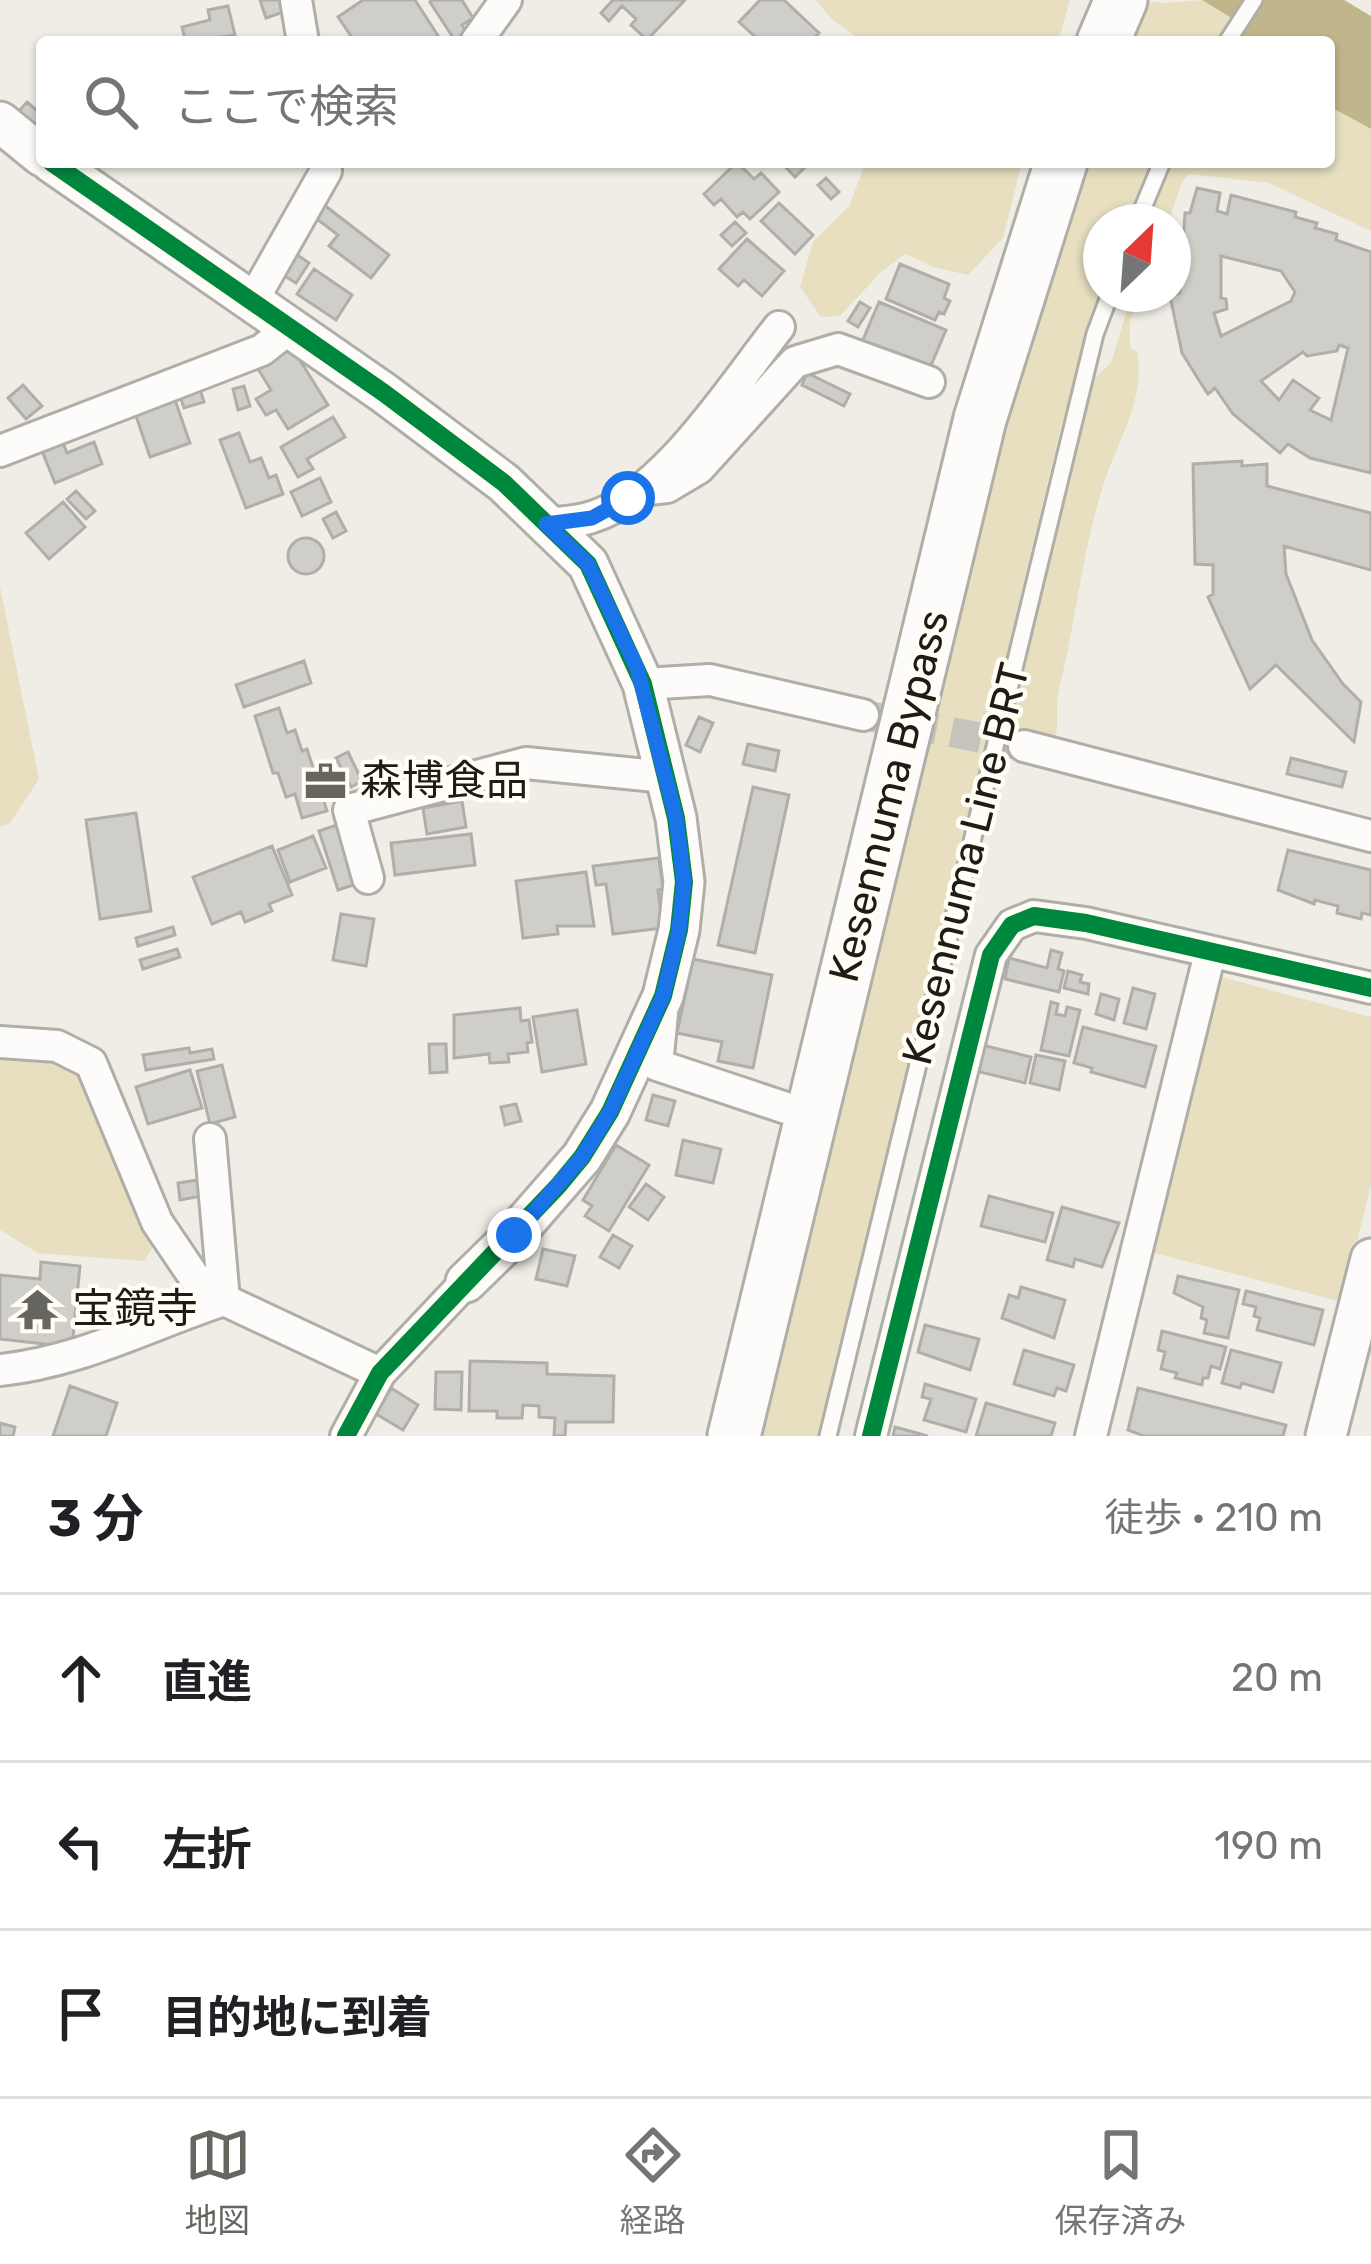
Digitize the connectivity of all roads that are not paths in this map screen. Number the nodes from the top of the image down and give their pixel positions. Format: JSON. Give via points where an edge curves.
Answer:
{"nodes":[{"id":1,"x":296,"y":0,"type":"edge"},
{"id":2,"x":506,"y":0,"type":"edge"},
{"id":3,"x":1121,"y":0,"type":"edge"},
{"id":4,"x":1254,"y":0,"type":"edge"},
{"id":5,"x":302,"y":36,"type":"edge"},
{"id":6,"x":480,"y":36,"type":"edge"},
{"id":7,"x":1106,"y":36,"type":"edge"},
{"id":8,"x":1231,"y":36,"type":"edge"},
{"id":9,"x":0,"y":122,"type":"edge"},
{"id":10,"x":36,"y":151,"type":"edge"},
{"id":11,"x":60,"y":168,"type":"edge"},
{"id":12,"x":1059,"y":168,"type":"edge"},
{"id":13,"x":1160,"y":168,"type":"edge"},
{"id":14,"x":320,"y":177,"type":"edge"},
{"id":15,"x":1144,"y":204,"type":"edge"},
{"id":16,"x":253,"y":300,"type":"junction"},
{"id":17,"x":1103,"y":312,"type":"edge"},
{"id":18,"x":778,"y":326,"type":"dead end"},
{"id":19,"x":291,"y":327,"type":"junction"},
{"id":20,"x":929,"y":382,"type":"dead end"},
{"id":21,"x":0,"y":451,"type":"edge"},
{"id":22,"x":640,"y":490,"type":"junction"},
{"id":23,"x":546,"y":524,"type":"junction"},
{"id":24,"x":643,"y":684,"type":"junction"},
{"id":25,"x":863,"y":715,"type":"tunnel mouth"},
{"id":26,"x":1024,"y":746,"type":"tunnel mouth"},
{"id":27,"x":666,"y":776,"type":"junction"},
{"id":28,"x":1371,"y":836,"type":"edge"},
{"id":29,"x":368,"y":878,"type":"dead end"},
{"id":30,"x":1210,"y":953,"type":"junction"},
{"id":31,"x":1371,"y":988,"type":"edge"},
{"id":32,"x":663,"y":996,"type":"junction"},
{"id":33,"x":0,"y":1042,"type":"edge"},
{"id":34,"x":786,"y":1108,"type":"dead end"},
{"id":35,"x":210,"y":1139,"type":"dead end"},
{"id":36,"x":1371,"y":1259,"type":"edge"},
{"id":37,"x":466,"y":1282,"type":"joint"},
{"id":38,"x":224,"y":1300,"type":"junction"},
{"id":39,"x":0,"y":1370,"type":"edge"},
{"id":40,"x":380,"y":1373,"type":"junction"},
{"id":41,"x":346,"y":1436,"type":"edge"},
{"id":42,"x":734,"y":1436,"type":"edge"},
{"id":43,"x":828,"y":1436,"type":"edge"},
{"id":44,"x":871,"y":1436,"type":"edge"},
{"id":45,"x":1091,"y":1436,"type":"edge"},
{"id":46,"x":1326,"y":1436,"type":"edge"}],
"edges":[{"from":1,"to":5,"type":"street"},
{"from":2,"to":6,"type":"street"},
{"from":3,"to":7,"type":"highway"},
{"from":4,"to":8,"type":"lane"},
{"from":9,"to":10,"type":"street"},
{"from":11,"to":16,"type":"street"},
{"from":12,"to":42,"type":"highway","name":"Kesennuma Bypass","via":[[980,418]]},
{"from":13,"to":15,"type":"lane"},
{"from":14,"to":16,"type":"street"},
{"from":16,"to":19,"type":"street"},
{"from":17,"to":43,"type":"lane","name":"Kesennuma Line BRT"},
{"from":18,"to":22,"type":"street","via":[[664,471]]},
{"from":19,"to":21,"type":"street","via":[[262,350]]},
{"from":19,"to":23,"type":"street","via":[[504,483]]},
{"from":20,"to":22,"type":"street","via":[[838,349],[795,362],[699,468],[667,487]]},
{"from":22,"to":23,"type":"street","via":[[592,518]]},
{"from":23,"to":24,"type":"street","via":[[588,564]]},
{"from":24,"to":25,"type":"street","via":[[710,680]]},
{"from":24,"to":27,"type":"street"},
{"from":26,"to":28,"type":"street"},
{"from":27,"to":29,"type":"street","via":[[526,763],[349,810]]},
{"from":27,"to":32,"type":"street","via":[[684,882]]},
{"from":30,"to":31,"type":"street"},
{"from":30,"to":44,"type":"street","via":[[1086,923],[1034,916],[1012,925],[991,955]]},
{"from":30,"to":45,"type":"street"},
{"from":32,"to":34,"type":"street","via":[[657,1065]]},
{"from":32,"to":37,"type":"street","via":[[582,1157]]},
{"from":33,"to":38,"type":"street","via":[[57,1046],[91,1063],[157,1222],[203,1290]]},
{"from":35,"to":38,"type":"street"},
{"from":36,"to":46,"type":"street"},
{"from":37,"to":40,"type":"street"},
{"from":38,"to":39,"type":"street","via":[[95,1351]]},
{"from":38,"to":40,"type":"street"},
{"from":40,"to":41,"type":"street"}]}
